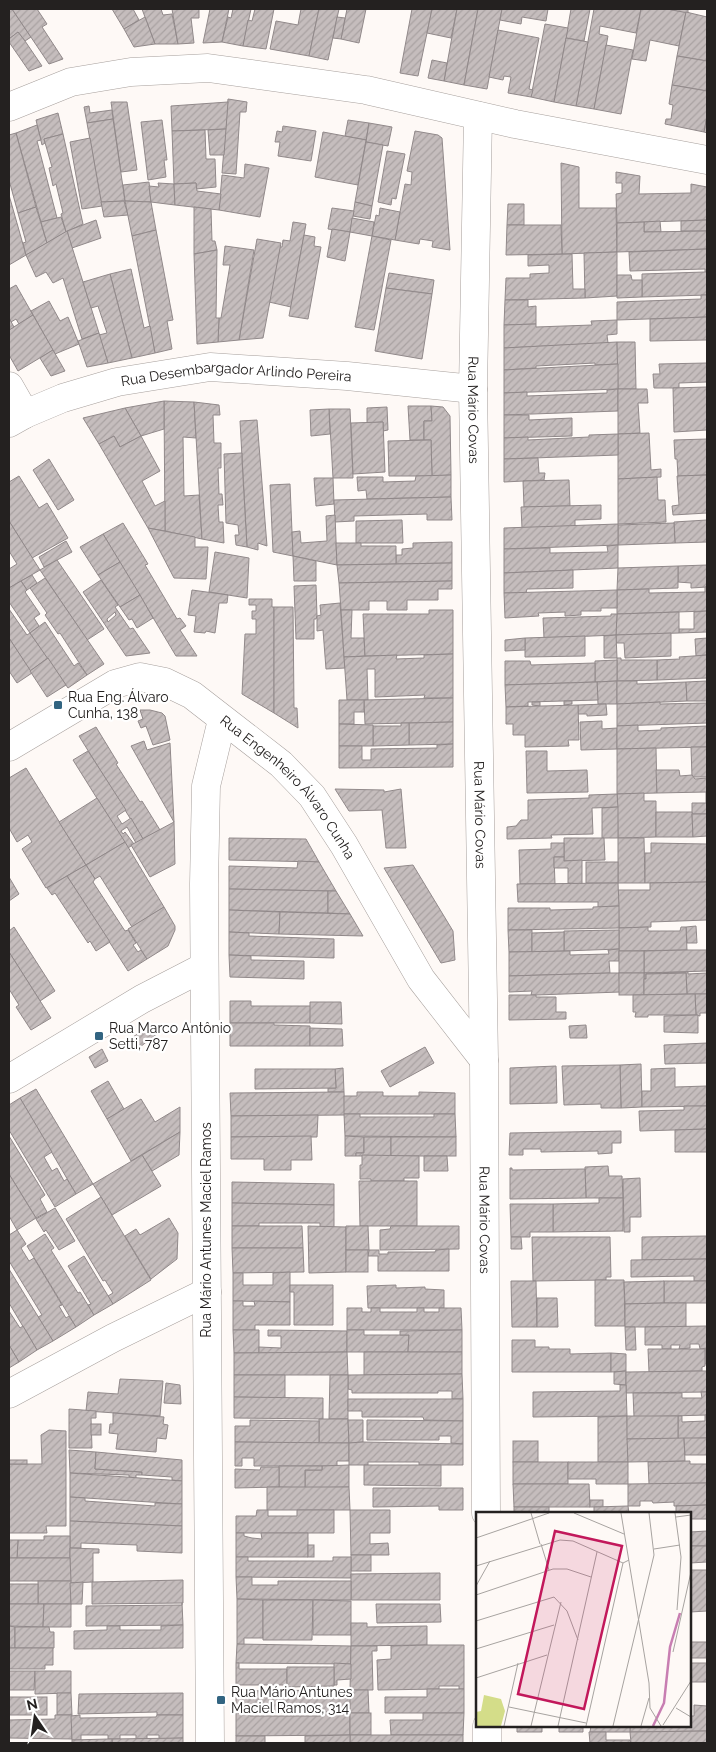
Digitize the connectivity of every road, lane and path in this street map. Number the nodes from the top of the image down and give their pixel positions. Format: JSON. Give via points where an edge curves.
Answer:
{"nodes":[{"id":1,"x":9,"y":107,"type":"edge"},
{"id":2,"x":478,"y":116,"type":"junction"},
{"id":3,"x":707,"y":160,"type":"edge"},
{"id":4,"x":9,"y":386,"type":"edge"},
{"id":5,"x":473,"y":389,"type":"junction"},
{"id":6,"x":17,"y":419,"type":"edge"},
{"id":7,"x":222,"y":720,"type":"junction"},
{"id":8,"x":9,"y":748,"type":"edge"},
{"id":9,"x":204,"y":967,"type":"junction"},
{"id":10,"x":484,"y":1060,"type":"junction"},
{"id":11,"x":9,"y":1079,"type":"edge"},
{"id":12,"x":207,"y":1292,"type":"junction"},
{"id":13,"x":9,"y":1394,"type":"edge"},
{"id":14,"x":486,"y":1512,"type":"edge"},
{"id":15,"x":487,"y":1727,"type":"edge"},
{"id":16,"x":210,"y":1743,"type":"edge"},
{"id":17,"x":487,"y":1743,"type":"edge"}],
"edges":[{"from":1,"to":2,"type":"street","via":[[71,82],[131,72],[208,68],[366,90]]},
{"from":2,"to":3,"type":"street"},
{"from":2,"to":5,"type":"street","name":"Rua Mário Covas"},
{"from":4,"to":6,"type":"street"},
{"from":5,"to":6,"type":"street","name":"Rua Desembargador Arlindo Pereira","via":[[210,367],[117,382],[63,398]]},
{"from":5,"to":10,"type":"street","name":"Rua Mário Covas"},
{"from":7,"to":8,"type":"street","name":"Rua Engenheiro Álvaro Cunha","via":[[192,695],[165,682],[140,677],[115,684]]},
{"from":7,"to":9,"type":"street","name":"Rua Mário Antunes Maciel Ramos","via":[[206,786]]},
{"from":7,"to":10,"type":"street","name":"Rua Engenheiro Álvaro Cunha","via":[[281,764],[312,796],[421,979]]},
{"from":9,"to":11,"type":"street","via":[[142,999]]},
{"from":9,"to":12,"type":"street","name":"Rua Mário Antunes Maciel Ramos"},
{"from":10,"to":14,"type":"street","name":"Rua Mário Covas"},
{"from":12,"to":13,"type":"street"},
{"from":12,"to":16,"type":"street","name":"Rua Mário Antunes Maciel Ramos"},
{"from":15,"to":17,"type":"street"}]}
